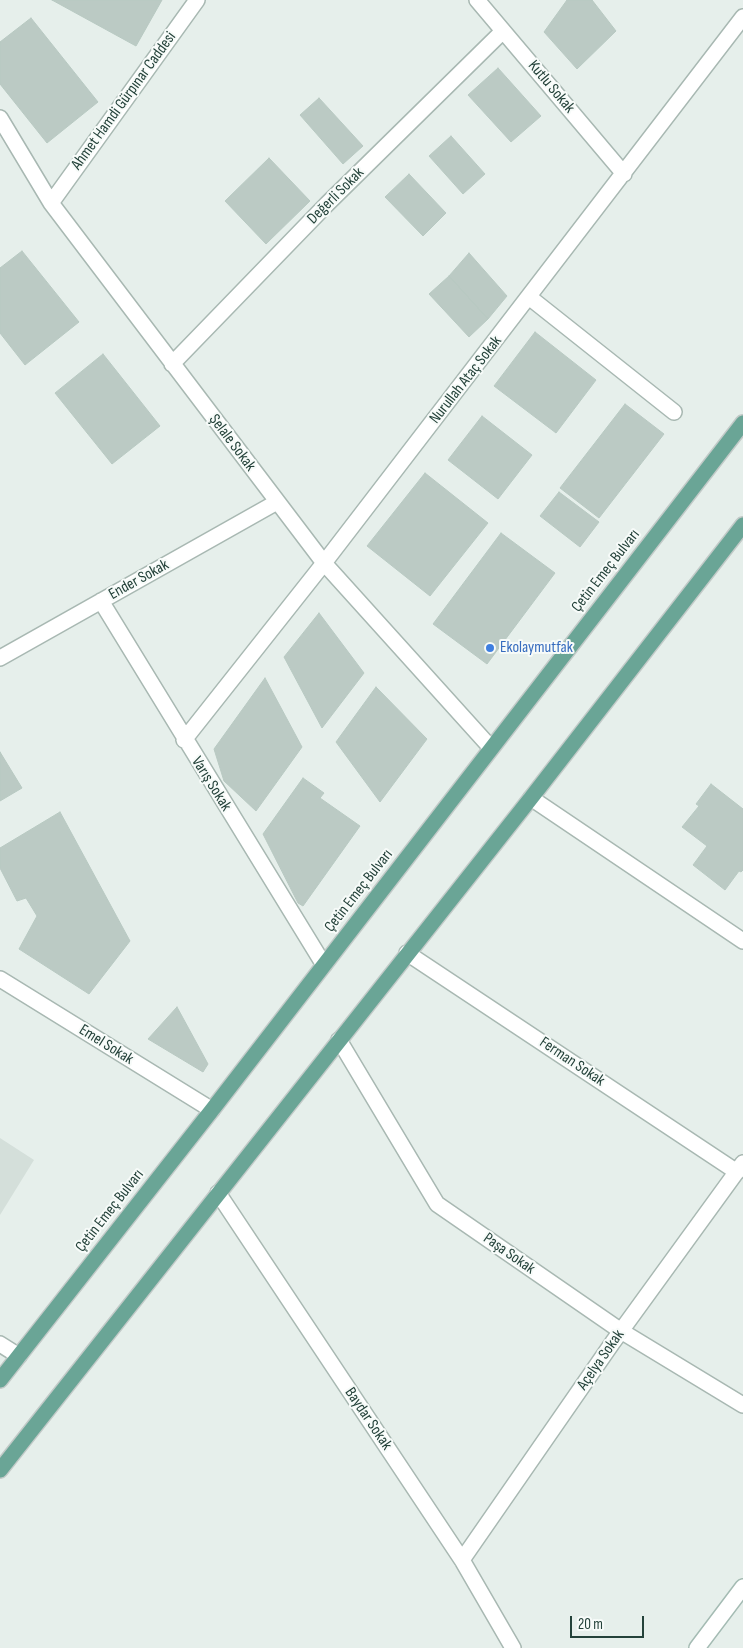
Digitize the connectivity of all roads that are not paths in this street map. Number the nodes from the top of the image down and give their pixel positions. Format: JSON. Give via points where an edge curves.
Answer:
{"nodes":[{"id":1,"x":197,"y":0,"type":"edge"},
{"id":2,"x":477,"y":0,"type":"edge"},
{"id":3,"x":743,"y":17,"type":"edge"},
{"id":4,"x":503,"y":31,"type":"junction"},
{"id":5,"x":0,"y":118,"type":"edge"},
{"id":6,"x":624,"y":174,"type":"junction"},
{"id":7,"x":51,"y":203,"type":"junction"},
{"id":8,"x":530,"y":297,"type":"junction"},
{"id":9,"x":172,"y":364,"type":"junction"},
{"id":10,"x":674,"y":412,"type":"dead end"},
{"id":11,"x":743,"y":423,"type":"edge"},
{"id":12,"x":277,"y":502,"type":"junction"},
{"id":13,"x":743,"y":524,"type":"edge"},
{"id":14,"x":324,"y":563,"type":"junction"},
{"id":15,"x":101,"y":601,"type":"junction"},
{"id":16,"x":0,"y":658,"type":"edge"},
{"id":17,"x":184,"y":740,"type":"junction"},
{"id":18,"x":491,"y":748,"type":"junction"},
{"id":19,"x":531,"y":798,"type":"junction"},
{"id":20,"x":743,"y":941,"type":"edge"},
{"id":21,"x":407,"y":953,"type":"junction"},
{"id":22,"x":324,"y":965,"type":"junction"},
{"id":23,"x":0,"y":979,"type":"edge"},
{"id":24,"x":339,"y":1040,"type":"junction"},
{"id":25,"x":212,"y":1110,"type":"junction"},
{"id":26,"x":740,"y":1167,"type":"edge"},
{"id":27,"x":218,"y":1193,"type":"junction"},
{"id":28,"x":621,"y":1331,"type":"junction"},
{"id":29,"x":0,"y":1344,"type":"edge"},
{"id":30,"x":19,"y":1356,"type":"junction"},
{"id":31,"x":0,"y":1380,"type":"edge"},
{"id":32,"x":743,"y":1405,"type":"edge"},
{"id":33,"x":0,"y":1470,"type":"edge"},
{"id":34,"x":462,"y":1560,"type":"junction"},
{"id":35,"x":743,"y":1587,"type":"edge"},
{"id":36,"x":513,"y":1648,"type":"edge"},
{"id":37,"x":697,"y":1648,"type":"edge"}],
"edges":[{"from":1,"to":7,"type":"street","name":"Ahmet Hamdi Gürpınar Caddesi"},
{"from":2,"to":4,"type":"street","name":"Kutlu Sokak"},
{"from":3,"to":6,"type":"street","name":"Nurullah Ataç Sokak"},
{"from":4,"to":6,"type":"street","name":"Kutlu Sokak"},
{"from":4,"to":9,"type":"street","name":"Değerli Sokak","via":[[327,204]]},
{"from":5,"to":7,"type":"street","name":"Şelale Sokak"},
{"from":6,"to":8,"type":"street","name":"Nurullah Ataç Sokak"},
{"from":7,"to":9,"type":"street","name":"Şelale Sokak"},
{"from":8,"to":10,"type":"street"},
{"from":8,"to":14,"type":"street","name":"Nurullah Ataç Sokak"},
{"from":9,"to":12,"type":"street","name":"Şelale Sokak"},
{"from":11,"to":18,"type":"main road","name":"Çetin Emeç Bulvarı"},
{"from":12,"to":14,"type":"street","name":"Şelale Sokak"},
{"from":12,"to":15,"type":"street","name":"Ender Sokak"},
{"from":13,"to":19,"type":"main road"},
{"from":14,"to":17,"type":"street","name":"Nurullah Ataç Sokak"},
{"from":14,"to":18,"type":"street","name":"Şelale Sokak"},
{"from":15,"to":16,"type":"street","name":"Ender Sokak"},
{"from":15,"to":17,"type":"street","name":"Varış Sokak"},
{"from":17,"to":22,"type":"street","name":"Varış Sokak"},
{"from":18,"to":22,"type":"main road","name":"Çetin Emeç Bulvarı"},
{"from":19,"to":20,"type":"street"},
{"from":19,"to":21,"type":"main road"},
{"from":21,"to":24,"type":"main road"},
{"from":21,"to":26,"type":"street","name":"Ferman Sokak"},
{"from":22,"to":25,"type":"main road","name":"Çetin Emeç Bulvarı"},
{"from":23,"to":25,"type":"street","name":"Emel Sokak"},
{"from":24,"to":27,"type":"main road"},
{"from":24,"to":28,"type":"street","name":"Paşa Sokak","via":[[437,1204]]},
{"from":25,"to":30,"type":"main road","name":"Çetin Emeç Bulvarı"},
{"from":26,"to":28,"type":"street","name":"Açelya Sokak"},
{"from":27,"to":33,"type":"main road"},
{"from":27,"to":34,"type":"street","name":"Baydar Sokak"},
{"from":28,"to":32,"type":"street","name":"Paşa Sokak"},
{"from":28,"to":34,"type":"street","name":"Açelya Sokak"},
{"from":29,"to":30,"type":"street"},
{"from":30,"to":31,"type":"main road","name":"Çetin Emeç Bulvarı"},
{"from":34,"to":36,"type":"street","name":"Baydar Sokak"},
{"from":35,"to":37,"type":"street"}]}
